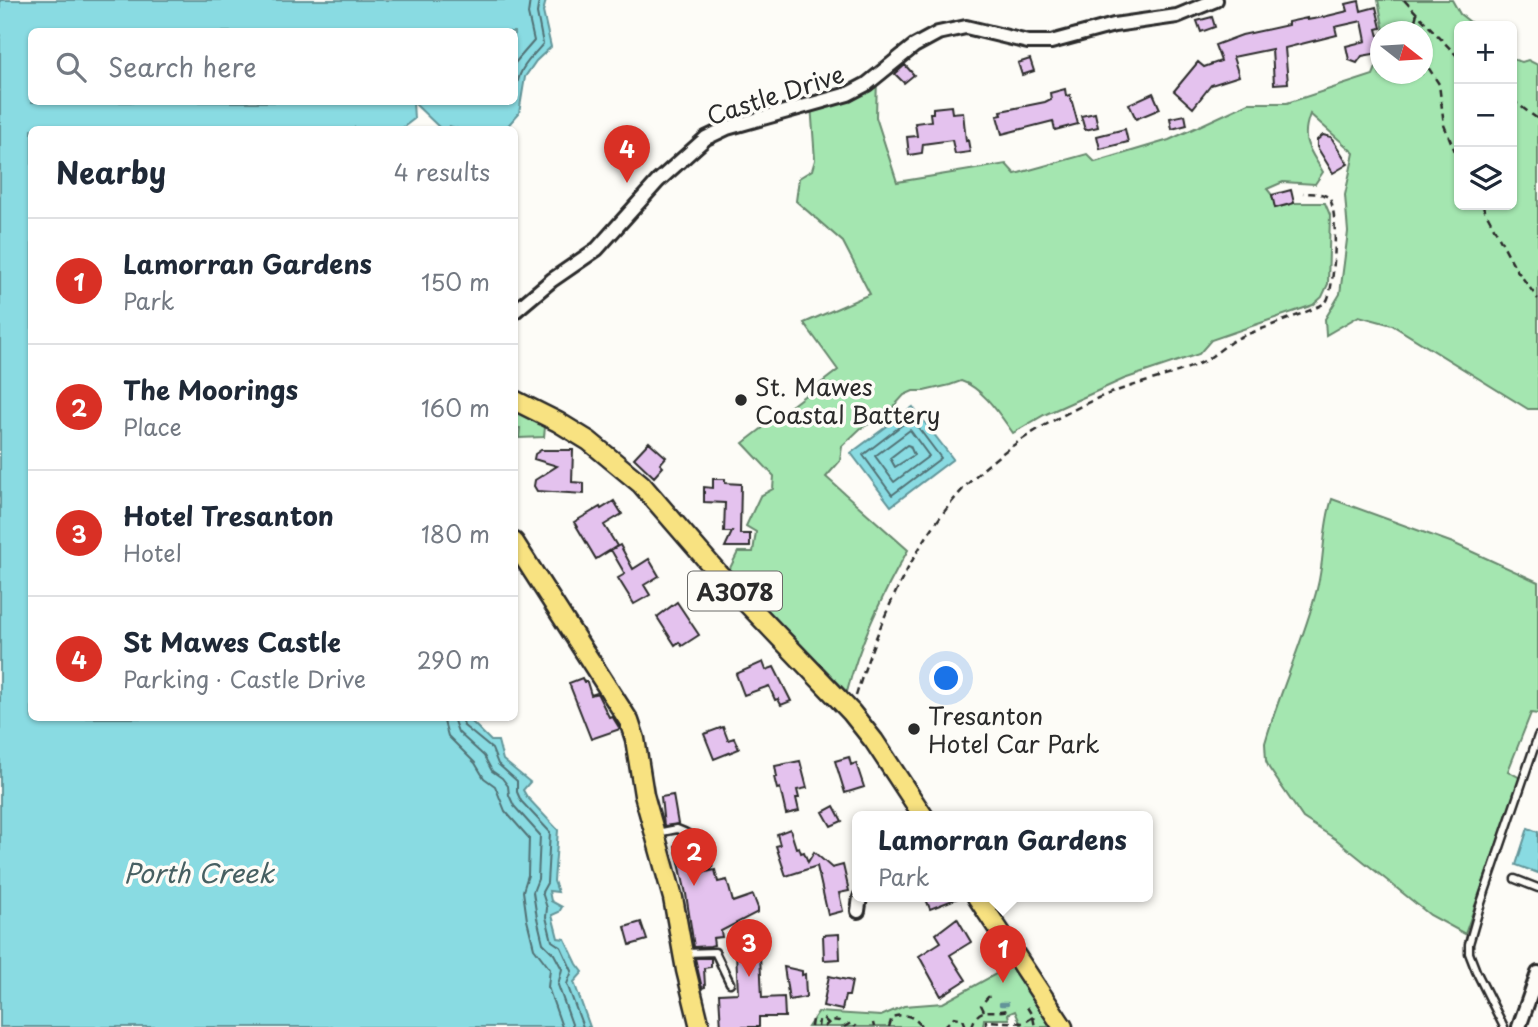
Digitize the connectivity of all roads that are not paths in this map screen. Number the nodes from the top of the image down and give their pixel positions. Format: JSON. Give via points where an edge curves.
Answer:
{"nodes":[{"id":1,"x":1216,"y":0,"type":"edge"},
{"id":2,"x":518,"y":309,"type":"edge"},
{"id":3,"x":518,"y":402,"type":"edge"},
{"id":4,"x":518,"y":549,"type":"edge"},
{"id":5,"x":1538,"y":736,"type":"edge"},
{"id":6,"x":920,"y":811,"type":"edge"},
{"id":7,"x":656,"y":834,"type":"junction"},
{"id":8,"x":708,"y":866,"type":"dead end"},
{"id":9,"x":1515,"y":879,"type":"dead end"},
{"id":10,"x":1538,"y":888,"type":"edge"},
{"id":11,"x":859,"y":902,"type":"edge"},
{"id":12,"x":979,"y":902,"type":"edge"},
{"id":13,"x":858,"y":911,"type":"dead end"},
{"id":14,"x":684,"y":953,"type":"junction"},
{"id":15,"x":1538,"y":973,"type":"edge"},
{"id":16,"x":730,"y":983,"type":"dead end"},
{"id":17,"x":700,"y":1027,"type":"edge"},
{"id":18,"x":1063,"y":1027,"type":"edge"},
{"id":19,"x":1504,"y":1027,"type":"edge"},
{"id":20,"x":1518,"y":1027,"type":"edge"}],
"edges":[{"from":1,"to":2,"type":"street","name":"Castle Drive","via":[[1177,16],[1114,25],[1051,42],[1028,42],[966,27],[938,33],[848,94],[706,138],[658,181],[597,249]]},
{"from":3,"to":6,"type":"main road","number":"A3078","via":[[571,430],[633,477],[851,712]]},
{"from":4,"to":7,"type":"main road","via":[[629,721]]},
{"from":5,"to":19,"type":"lane","via":[[1469,944],[1476,971]]},
{"from":7,"to":8,"type":"lane","via":[[677,829],[698,841]]},
{"from":7,"to":14,"type":"main road"},
{"from":9,"to":10,"type":"lane"},
{"from":11,"to":13,"type":"street"},
{"from":12,"to":18,"type":"main road"},
{"from":14,"to":16,"type":"lane","via":[[715,952]]},
{"from":14,"to":17,"type":"main road"},
{"from":15,"to":20,"type":"street"}]}
